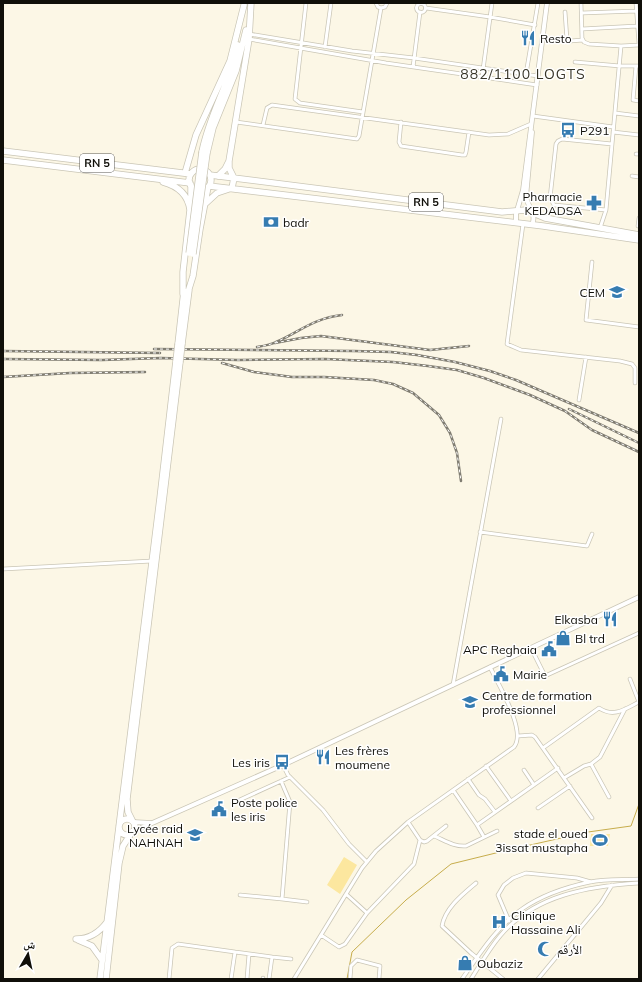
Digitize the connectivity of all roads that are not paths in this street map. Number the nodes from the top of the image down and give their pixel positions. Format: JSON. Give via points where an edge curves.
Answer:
{"nodes":[{"id":1,"x":251,"y":3,"type":"edge"},
{"id":2,"x":306,"y":3,"type":"edge"},
{"id":3,"x":332,"y":3,"type":"edge"},
{"id":4,"x":376,"y":3,"type":"edge"},
{"id":5,"x":387,"y":3,"type":"edge"},
{"id":6,"x":422,"y":3,"type":"edge"},
{"id":7,"x":492,"y":3,"type":"edge"},
{"id":8,"x":538,"y":3,"type":"edge"},
{"id":9,"x":547,"y":3,"type":"edge"},
{"id":10,"x":581,"y":3,"type":"edge"},
{"id":11,"x":636,"y":3,"type":"edge"},
{"id":12,"x":244,"y":4,"type":"edge"},
{"id":13,"x":382,"y":8,"type":"junction"},
{"id":14,"x":426,"y":8,"type":"junction"},
{"id":15,"x":636,"y":11,"type":"junction"},
{"id":16,"x":420,"y":12,"type":"junction"},
{"id":17,"x":565,"y":12,"type":"dead end"},
{"id":18,"x":582,"y":13,"type":"junction"},
{"id":19,"x":490,"y":17,"type":"junction"},
{"id":20,"x":535,"y":25,"type":"junction"},
{"id":21,"x":637,"y":26,"type":"junction"},
{"id":22,"x":582,"y":30,"type":"junction"},
{"id":23,"x":249,"y":37,"type":"junction"},
{"id":24,"x":583,"y":40,"type":"junction"},
{"id":25,"x":301,"y":43,"type":"junction"},
{"id":26,"x":639,"y":44,"type":"edge"},
{"id":27,"x":325,"y":46,"type":"junction"},
{"id":28,"x":621,"y":46,"type":"junction"},
{"id":29,"x":301,"y":49,"type":"junction"},
{"id":30,"x":373,"y":54,"type":"junction"},
{"id":31,"x":414,"y":58,"type":"junction"},
{"id":32,"x":372,"y":60,"type":"junction"},
{"id":33,"x":575,"y":62,"type":"dead end"},
{"id":34,"x":620,"y":66,"type":"junction"},
{"id":35,"x":638,"y":66,"type":"edge"},
{"id":36,"x":413,"y":67,"type":"junction"},
{"id":37,"x":483,"y":68,"type":"junction"},
{"id":38,"x":526,"y":74,"type":"junction"},
{"id":39,"x":538,"y":76,"type":"junction"},
{"id":40,"x":482,"y":77,"type":"junction"},
{"id":41,"x":537,"y":85,"type":"junction"},
{"id":42,"x":639,"y":101,"type":"edge"},
{"id":43,"x":363,"y":112,"type":"junction"},
{"id":44,"x":615,"y":114,"type":"junction"},
{"id":45,"x":533,"y":116,"type":"junction"},
{"id":46,"x":639,"y":116,"type":"edge"},
{"id":47,"x":362,"y":117,"type":"junction"},
{"id":48,"x":236,"y":122,"type":"junction"},
{"id":49,"x":401,"y":122,"type":"junction"},
{"id":50,"x":531,"y":124,"type":"junction"},
{"id":51,"x":263,"y":125,"type":"junction"},
{"id":52,"x":613,"y":127,"type":"junction"},
{"id":53,"x":470,"y":132,"type":"junction"},
{"id":54,"x":613,"y":132,"type":"junction"},
{"id":55,"x":639,"y":135,"type":"edge"},
{"id":56,"x":612,"y":144,"type":"junction"},
{"id":57,"x":3,"y":151,"type":"edge"},
{"id":58,"x":204,"y":153,"type":"junction"},
{"id":59,"x":3,"y":160,"type":"edge"},
{"id":60,"x":229,"y":161,"type":"junction"},
{"id":61,"x":170,"y":171,"type":"junction"},
{"id":62,"x":185,"y":173,"type":"junction"},
{"id":63,"x":191,"y":174,"type":"junction"},
{"id":64,"x":210,"y":175,"type":"junction"},
{"id":65,"x":218,"y":176,"type":"junction"},
{"id":66,"x":632,"y":176,"type":"dead end"},
{"id":67,"x":147,"y":177,"type":"junction"},
{"id":68,"x":639,"y":177,"type":"edge"},
{"id":69,"x":234,"y":178,"type":"junction"},
{"id":70,"x":169,"y":180,"type":"junction"},
{"id":71,"x":191,"y":184,"type":"junction"},
{"id":72,"x":208,"y":187,"type":"junction"},
{"id":73,"x":232,"y":188,"type":"junction"},
{"id":74,"x":205,"y":204,"type":"junction"},
{"id":75,"x":190,"y":210,"type":"junction"},
{"id":76,"x":606,"y":210,"type":"junction"},
{"id":77,"x":516,"y":211,"type":"junction"},
{"id":78,"x":532,"y":212,"type":"junction"},
{"id":79,"x":545,"y":218,"type":"junction"},
{"id":80,"x":639,"y":218,"type":"edge"},
{"id":81,"x":516,"y":223,"type":"junction"},
{"id":82,"x":523,"y":224,"type":"junction"},
{"id":83,"x":532,"y":225,"type":"junction"},
{"id":84,"x":543,"y":226,"type":"junction"},
{"id":85,"x":638,"y":226,"type":"dead end"},
{"id":86,"x":600,"y":227,"type":"junction"},
{"id":87,"x":598,"y":234,"type":"junction"},
{"id":88,"x":639,"y":235,"type":"edge"},
{"id":89,"x":639,"y":240,"type":"edge"},
{"id":90,"x":592,"y":262,"type":"dead end"},
{"id":91,"x":186,"y":293,"type":"junction"},
{"id":92,"x":639,"y":327,"type":"edge"},
{"id":93,"x":586,"y":358,"type":"junction"},
{"id":94,"x":178,"y":361,"type":"junction"},
{"id":95,"x":635,"y":383,"type":"dead end"},
{"id":96,"x":579,"y":400,"type":"dead end"},
{"id":97,"x":501,"y":419,"type":"dead end"},
{"id":98,"x":480,"y":532,"type":"junction"},
{"id":99,"x":592,"y":534,"type":"dead end"},
{"id":100,"x":152,"y":561,"type":"junction"},
{"id":101,"x":3,"y":569,"type":"edge"},
{"id":102,"x":639,"y":597,"type":"edge"},
{"id":103,"x":639,"y":633,"type":"edge"},
{"id":104,"x":531,"y":648,"type":"junction"},
{"id":105,"x":490,"y":667,"type":"junction"},
{"id":106,"x":630,"y":678,"type":"dead end"},
{"id":107,"x":453,"y":685,"type":"junction"},
{"id":108,"x":639,"y":702,"type":"edge"},
{"id":109,"x":624,"y":709,"type":"junction"},
{"id":110,"x":518,"y":736,"type":"junction"},
{"id":111,"x":543,"y":748,"type":"junction"},
{"id":112,"x":591,"y":764,"type":"junction"},
{"id":113,"x":283,"y":765,"type":"junction"},
{"id":114,"x":486,"y":766,"type":"junction"},
{"id":115,"x":558,"y":768,"type":"junction"},
{"id":116,"x":524,"y":770,"type":"dead end"},
{"id":117,"x":290,"y":777,"type":"junction"},
{"id":118,"x":564,"y":778,"type":"junction"},
{"id":119,"x":468,"y":779,"type":"junction"},
{"id":120,"x":281,"y":781,"type":"junction"},
{"id":121,"x":534,"y":785,"type":"junction"},
{"id":122,"x":570,"y":786,"type":"junction"},
{"id":123,"x":453,"y":790,"type":"junction"},
{"id":124,"x":609,"y":797,"type":"dead end"},
{"id":125,"x":511,"y":801,"type":"junction"},
{"id":126,"x":233,"y":803,"type":"dead end"},
{"id":127,"x":538,"y":808,"type":"dead end"},
{"id":128,"x":495,"y":812,"type":"junction"},
{"id":129,"x":592,"y":818,"type":"dead end"},
{"id":130,"x":133,"y":822,"type":"junction"},
{"id":131,"x":155,"y":822,"type":"junction"},
{"id":132,"x":408,"y":822,"type":"junction"},
{"id":133,"x":476,"y":825,"type":"junction"},
{"id":134,"x":119,"y":826,"type":"junction"},
{"id":135,"x":446,"y":826,"type":"dead end"},
{"id":136,"x":497,"y":831,"type":"dead end"},
{"id":137,"x":132,"y":832,"type":"junction"},
{"id":138,"x":434,"y":836,"type":"junction"},
{"id":139,"x":484,"y":837,"type":"junction"},
{"id":140,"x":420,"y":840,"type":"junction"},
{"id":141,"x":366,"y":861,"type":"junction"},
{"id":142,"x":639,"y":879,"type":"edge"},
{"id":143,"x":615,"y":880,"type":"junction"},
{"id":144,"x":591,"y":882,"type":"junction"},
{"id":145,"x":476,"y":883,"type":"dead end"},
{"id":146,"x":639,"y":884,"type":"edge"},
{"id":147,"x":612,"y":885,"type":"junction"},
{"id":148,"x":346,"y":894,"type":"junction"},
{"id":149,"x":240,"y":895,"type":"dead end"},
{"id":150,"x":282,"y":899,"type":"junction"},
{"id":151,"x":307,"y":902,"type":"dead end"},
{"id":152,"x":367,"y":913,"type":"junction"},
{"id":153,"x":508,"y":921,"type":"junction"},
{"id":154,"x":107,"y":922,"type":"junction"},
{"id":155,"x":320,"y":935,"type":"junction"},
{"id":156,"x":235,"y":952,"type":"junction"},
{"id":157,"x":249,"y":954,"type":"junction"},
{"id":158,"x":272,"y":957,"type":"junction"},
{"id":159,"x":477,"y":957,"type":"junction"},
{"id":160,"x":291,"y":959,"type":"dead end"},
{"id":161,"x":102,"y":960,"type":"junction"},
{"id":162,"x":482,"y":961,"type":"junction"},
{"id":163,"x":100,"y":979,"type":"edge"},
{"id":164,"x":106,"y":979,"type":"edge"},
{"id":165,"x":169,"y":979,"type":"edge"},
{"id":166,"x":231,"y":979,"type":"edge"},
{"id":167,"x":246,"y":979,"type":"edge"},
{"id":168,"x":270,"y":979,"type":"edge"},
{"id":169,"x":294,"y":979,"type":"edge"},
{"id":170,"x":350,"y":979,"type":"edge"},
{"id":171,"x":379,"y":979,"type":"edge"},
{"id":172,"x":462,"y":979,"type":"edge"},
{"id":173,"x":471,"y":979,"type":"edge"},
{"id":174,"x":503,"y":979,"type":"edge"},
{"id":175,"x":538,"y":979,"type":"edge"}],
"edges":[{"from":1,"to":23,"type":"highway"},
{"from":1,"to":58,"type":"highway","via":[[236,71]]},
{"from":2,"to":25,"type":"street"},
{"from":3,"to":27,"type":"street"},
{"from":4,"to":13,"type":"street"},
{"from":5,"to":13,"type":"street"},
{"from":6,"to":14,"type":"street"},
{"from":6,"to":16,"type":"street","via":[[416,6]]},
{"from":7,"to":19,"type":"street"},
{"from":8,"to":20,"type":"street"},
{"from":9,"to":39,"type":"street"},
{"from":10,"to":18,"type":"street"},
{"from":11,"to":15,"type":"street"},
{"from":12,"to":58,"type":"highway","via":[[236,56],[210,121]]},
{"from":12,"to":62,"type":"highway","via":[[230,61],[196,135]]},
{"from":13,"to":30,"type":"street"},
{"from":14,"to":16,"type":"street","via":[[424,12]]},
{"from":14,"to":19,"type":"street"},
{"from":15,"to":18,"type":"street"},
{"from":15,"to":21,"type":"street"},
{"from":16,"to":31,"type":"street"},
{"from":17,"to":24,"type":"street","via":[[567,40]]},
{"from":18,"to":22,"type":"street"},
{"from":19,"to":20,"type":"street"},
{"from":19,"to":37,"type":"street"},
{"from":20,"to":38,"type":"street"},
{"from":21,"to":22,"type":"street"},
{"from":21,"to":26,"type":"street"},
{"from":22,"to":24,"type":"street"},
{"from":23,"to":25,"type":"street"},
{"from":23,"to":29,"type":"street"},
{"from":23,"to":48,"type":"highway"},
{"from":24,"to":28,"type":"street","via":[[589,44]]},
{"from":25,"to":27,"type":"street"},
{"from":25,"to":29,"type":"street"},
{"from":26,"to":28,"type":"street"},
{"from":27,"to":30,"type":"street"},
{"from":28,"to":34,"type":"street"},
{"from":29,"to":32,"type":"street"},
{"from":29,"to":43,"type":"street","via":[[295,99],[297,102]]},
{"from":30,"to":31,"type":"street"},
{"from":30,"to":32,"type":"street"},
{"from":31,"to":36,"type":"street"},
{"from":31,"to":37,"type":"street"},
{"from":32,"to":36,"type":"street"},
{"from":32,"to":43,"type":"street"},
{"from":33,"to":34,"type":"street"},
{"from":34,"to":35,"type":"street"},
{"from":34,"to":44,"type":"street"},
{"from":35,"to":42,"type":"street","via":[[633,100]]},
{"from":36,"to":40,"type":"street"},
{"from":37,"to":38,"type":"street"},
{"from":37,"to":40,"type":"street"},
{"from":38,"to":39,"type":"street"},
{"from":39,"to":41,"type":"street"},
{"from":40,"to":41,"type":"street"},
{"from":41,"to":45,"type":"street"},
{"from":43,"to":47,"type":"street"},
{"from":44,"to":46,"type":"street"},
{"from":44,"to":52,"type":"street"},
{"from":45,"to":50,"type":"street"},
{"from":45,"to":52,"type":"street"},
{"from":45,"to":78,"type":"street","via":[[526,197]]},
{"from":47,"to":49,"type":"street"},
{"from":47,"to":51,"type":"street","via":[[272,105],[267,108]]},
{"from":47,"to":51,"type":"street","via":[[359,137],[355,139]]},
{"from":48,"to":51,"type":"street"},
{"from":48,"to":60,"type":"highway"},
{"from":49,"to":53,"type":"street"},
{"from":49,"to":53,"type":"street","via":[[401,146],[462,155],[465,155]]},
{"from":50,"to":53,"type":"street","via":[[502,135]]},
{"from":50,"to":77,"type":"street","via":[[523,190]]},
{"from":52,"to":54,"type":"street"},
{"from":54,"to":55,"type":"street"},
{"from":54,"to":56,"type":"street"},
{"from":56,"to":76,"type":"street"},
{"from":56,"to":76,"type":"street","via":[[558,140],[550,198],[554,205]]},
{"from":57,"to":61,"type":"highway","number":"RN 5"},
{"from":58,"to":91,"type":"highway","bridge":true},
{"from":59,"to":67,"type":"highway","number":"RN 5"},
{"from":60,"to":65,"type":"highway"},
{"from":60,"to":69,"type":"highway"},
{"from":61,"to":62,"type":"highway","number":"RN 5"},
{"from":61,"to":70,"type":"highway"},
{"from":62,"to":63,"type":"highway","number":"RN 5"},
{"from":63,"to":64,"type":"highway","via":[[200,169],[206,170]]},
{"from":63,"to":71,"type":"highway"},
{"from":64,"to":65,"type":"highway","number":"RN 5"},
{"from":64,"to":72,"type":"highway","via":[[211,182]]},
{"from":65,"to":69,"type":"highway","number":"RN 5"},
{"from":66,"to":68,"type":"street"},
{"from":67,"to":70,"type":"highway","number":"RN 5"},
{"from":67,"to":75,"type":"highway","via":[[180,189],[187,199]]},
{"from":69,"to":73,"type":"highway"},
{"from":69,"to":77,"type":"highway","number":"RN 5","via":[[502,212]]},
{"from":70,"to":71,"type":"highway","number":"RN 5"},
{"from":71,"to":72,"type":"highway","via":[[197,190]]},
{"from":71,"to":75,"type":"highway"},
{"from":72,"to":73,"type":"highway","number":"RN 5"},
{"from":72,"to":74,"type":"highway"},
{"from":73,"to":74,"type":"highway","via":[[217,194]]},
{"from":73,"to":81,"type":"highway","number":"RN 5"},
{"from":74,"to":91,"type":"highway","via":[[193,276]]},
{"from":75,"to":91,"type":"highway","via":[[183,272]]},
{"from":76,"to":86,"type":"street"},
{"from":77,"to":78,"type":"highway","number":"RN 5"},
{"from":77,"to":81,"type":"street"},
{"from":78,"to":79,"type":"highway","number":"RN 5"},
{"from":78,"to":83,"type":"street"},
{"from":79,"to":84,"type":"highway"},
{"from":79,"to":86,"type":"highway","number":"RN 5"},
{"from":80,"to":85,"type":"street"},
{"from":81,"to":82,"type":"highway","number":"RN 5"},
{"from":82,"to":83,"type":"highway","number":"RN 5"},
{"from":82,"to":93,"type":"street","via":[[507,344],[521,350]]},
{"from":83,"to":84,"type":"highway","number":"RN 5"},
{"from":84,"to":87,"type":"highway","number":"RN 5"},
{"from":86,"to":87,"type":"street"},
{"from":86,"to":88,"type":"highway","number":"RN 5"},
{"from":87,"to":89,"type":"highway","number":"RN 5"},
{"from":90,"to":92,"type":"street","via":[[586,320]]},
{"from":91,"to":94,"type":"highway","bridge":true},
{"from":93,"to":95,"type":"street","via":[[632,364],[635,368]]},
{"from":93,"to":96,"type":"street"},
{"from":94,"to":100,"type":"highway"},
{"from":94,"to":130,"type":"highway","via":[[127,799],[128,812]]},
{"from":97,"to":98,"type":"street"},
{"from":98,"to":99,"type":"street","via":[[587,546]]},
{"from":98,"to":107,"type":"street"},
{"from":100,"to":101,"type":"street"},
{"from":100,"to":134,"type":"highway"},
{"from":102,"to":104,"type":"street"},
{"from":103,"to":104,"type":"street","via":[[545,676]]},
{"from":104,"to":105,"type":"street"},
{"from":105,"to":107,"type":"street"},
{"from":105,"to":110,"type":"street","via":[[515,719]]},
{"from":106,"to":108,"type":"street"},
{"from":107,"to":113,"type":"street"},
{"from":108,"to":109,"type":"street"},
{"from":109,"to":111,"type":"street","via":[[606,713],[599,708]]},
{"from":109,"to":112,"type":"street","via":[[600,757]]},
{"from":110,"to":111,"type":"street","via":[[532,735]]},
{"from":110,"to":114,"type":"street","via":[[514,746]]},
{"from":111,"to":115,"type":"street"},
{"from":112,"to":118,"type":"street"},
{"from":112,"to":124,"type":"street"},
{"from":113,"to":117,"type":"street"},
{"from":113,"to":131,"type":"street"},
{"from":114,"to":119,"type":"street"},
{"from":114,"to":125,"type":"street"},
{"from":115,"to":118,"type":"street"},
{"from":115,"to":121,"type":"street"},
{"from":116,"to":121,"type":"street"},
{"from":117,"to":120,"type":"street"},
{"from":117,"to":141,"type":"street","via":[[323,810]]},
{"from":118,"to":122,"type":"street"},
{"from":119,"to":123,"type":"street"},
{"from":119,"to":128,"type":"street"},
{"from":120,"to":126,"type":"street"},
{"from":120,"to":150,"type":"street","via":[[290,802]]},
{"from":121,"to":125,"type":"street"},
{"from":122,"to":127,"type":"street"},
{"from":122,"to":129,"type":"street"},
{"from":123,"to":132,"type":"street"},
{"from":123,"to":133,"type":"street"},
{"from":125,"to":128,"type":"street"},
{"from":128,"to":133,"type":"street"},
{"from":130,"to":131,"type":"street"},
{"from":130,"to":134,"type":"highway","via":[[126,819],[121,821]]},
{"from":130,"to":137,"type":"highway"},
{"from":131,"to":137,"type":"street"},
{"from":132,"to":140,"type":"street"},
{"from":132,"to":141,"type":"street"},
{"from":133,"to":139,"type":"street"},
{"from":134,"to":137,"type":"highway","via":[[122,833]]},
{"from":134,"to":154,"type":"highway"},
{"from":135,"to":138,"type":"street"},
{"from":136,"to":139,"type":"street"},
{"from":137,"to":164,"type":"highway","via":[[123,846],[119,863]]},
{"from":138,"to":139,"type":"street","via":[[460,846],[466,846]]},
{"from":138,"to":140,"type":"street","via":[[424,842]]},
{"from":140,"to":152,"type":"street","via":[[414,864]]},
{"from":141,"to":148,"type":"street"},
{"from":142,"to":143,"type":"street"},
{"from":143,"to":144,"type":"street"},
{"from":143,"to":147,"type":"street"},
{"from":144,"to":153,"type":"street","via":[[557,891],[539,899]]},
{"from":144,"to":153,"type":"street","via":[[577,878],[526,873],[513,878],[498,894]]},
{"from":145,"to":159,"type":"street","via":[[459,897],[443,919],[442,926]]},
{"from":146,"to":147,"type":"street"},
{"from":147,"to":162,"type":"street","via":[[580,890],[538,905],[518,918],[500,935]]},
{"from":147,"to":175,"type":"street","via":[[601,903]]},
{"from":148,"to":152,"type":"street"},
{"from":148,"to":155,"type":"street"},
{"from":149,"to":150,"type":"street"},
{"from":150,"to":151,"type":"street"},
{"from":152,"to":155,"type":"street","via":[[342,946],[339,947]]},
{"from":153,"to":159,"type":"street"},
{"from":154,"to":161,"type":"highway"},
{"from":154,"to":161,"type":"highway","via":[[92,936],[76,939],[92,946]]},
{"from":155,"to":169,"type":"street"},
{"from":156,"to":157,"type":"street"},
{"from":156,"to":165,"type":"street","via":[[178,944],[172,948]]},
{"from":156,"to":166,"type":"street"},
{"from":157,"to":158,"type":"street"},
{"from":157,"to":167,"type":"street"},
{"from":158,"to":160,"type":"street"},
{"from":158,"to":168,"type":"street"},
{"from":159,"to":162,"type":"street"},
{"from":159,"to":172,"type":"street"},
{"from":161,"to":163,"type":"highway"},
{"from":162,"to":173,"type":"street"},
{"from":162,"to":174,"type":"street"},
{"from":170,"to":171,"type":"street","via":[[351,966],[357,960],[380,966]]}]}
